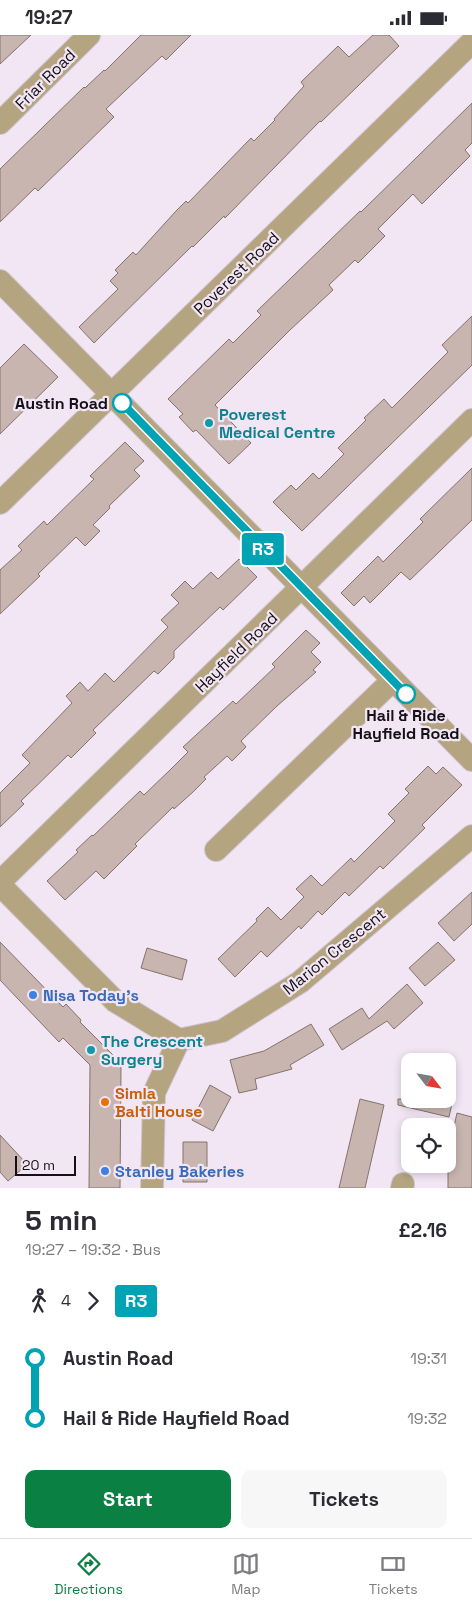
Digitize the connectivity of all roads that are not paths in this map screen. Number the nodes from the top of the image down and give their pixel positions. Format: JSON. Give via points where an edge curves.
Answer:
{"nodes":[{"id":1,"x":89,"y":35,"type":"edge"},
{"id":2,"x":472,"y":42,"type":"edge"},
{"id":3,"x":0,"y":123,"type":"edge"},
{"id":4,"x":0,"y":281,"type":"edge"},
{"id":5,"x":112,"y":394,"type":"junction"},
{"id":6,"x":472,"y":420,"type":"edge"},
{"id":7,"x":0,"y":503,"type":"edge"},
{"id":8,"x":301,"y":588,"type":"junction"},
{"id":9,"x":392,"y":681,"type":"junction"},
{"id":10,"x":472,"y":761,"type":"edge"},
{"id":11,"x":472,"y":836,"type":"edge"},
{"id":12,"x":216,"y":850,"type":"dead end"},
{"id":13,"x":0,"y":883,"type":"edge"},
{"id":14,"x":178,"y":1040,"type":"junction"},
{"id":15,"x":152,"y":1188,"type":"edge"}],
"edges":[{"from":1,"to":3,"type":"street","name":"Friar Road"},
{"from":2,"to":5,"type":"street","name":"Poverest Road"},
{"from":4,"to":5,"type":"street"},
{"from":5,"to":7,"type":"street","name":"Poverest Road"},
{"from":5,"to":8,"type":"street"},
{"from":6,"to":8,"type":"street","name":"Hayfield Road"},
{"from":8,"to":9,"type":"street"},
{"from":8,"to":13,"type":"street","name":"Hayfield Road"},
{"from":9,"to":10,"type":"street"},
{"from":9,"to":12,"type":"street"},
{"from":11,"to":14,"type":"street","name":"Marion Crescent","via":[[300,982],[222,1031]]},
{"from":13,"to":14,"type":"street","via":[[115,1001]]},
{"from":14,"to":15,"type":"street","via":[[154,1093]]}]}
